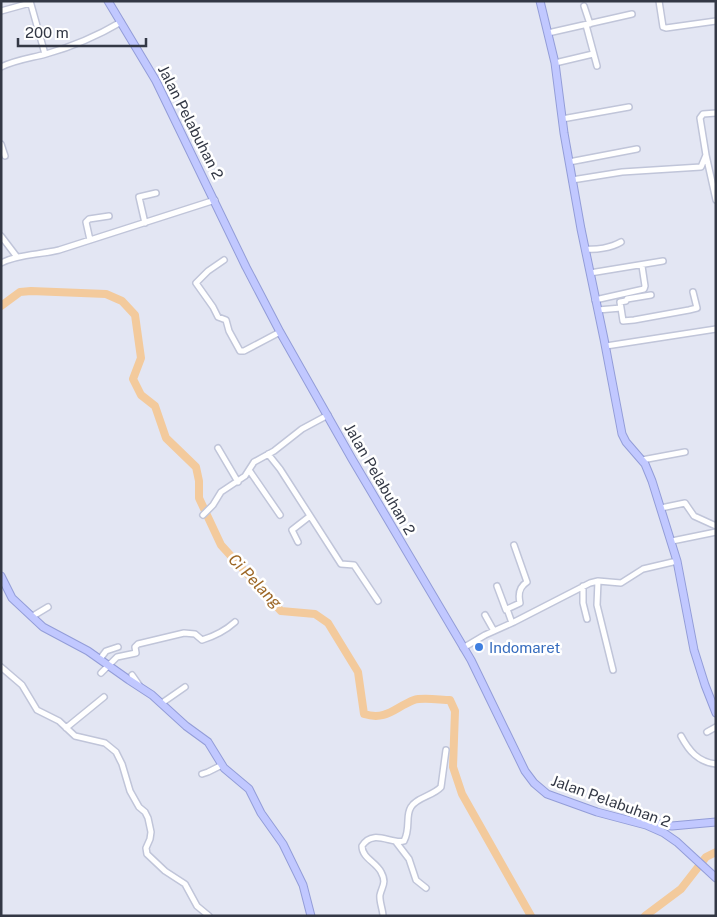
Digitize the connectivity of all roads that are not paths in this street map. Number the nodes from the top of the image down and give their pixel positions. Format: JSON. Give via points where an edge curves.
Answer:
{"nodes":[{"id":1,"x":108,"y":1,"type":"edge"},
{"id":2,"x":540,"y":1,"type":"edge"},
{"id":3,"x":659,"y":1,"type":"edge"},
{"id":4,"x":30,"y":2,"type":"edge"},
{"id":5,"x":584,"y":6,"type":"dead end"},
{"id":6,"x":1,"y":11,"type":"edge"},
{"id":7,"x":632,"y":14,"type":"dead end"},
{"id":8,"x":716,"y":21,"type":"edge"},
{"id":9,"x":121,"y":22,"type":"junction"},
{"id":10,"x":588,"y":24,"type":"junction"},
{"id":11,"x":548,"y":33,"type":"junction"},
{"id":12,"x":45,"y":54,"type":"junction"},
{"id":13,"x":593,"y":54,"type":"junction"},
{"id":14,"x":555,"y":63,"type":"junction"},
{"id":15,"x":597,"y":66,"type":"dead end"},
{"id":16,"x":1,"y":67,"type":"edge"},
{"id":17,"x":628,"y":107,"type":"dead end"},
{"id":18,"x":716,"y":113,"type":"edge"},
{"id":19,"x":562,"y":119,"type":"junction"},
{"id":20,"x":1,"y":144,"type":"edge"},
{"id":21,"x":637,"y":149,"type":"dead end"},
{"id":22,"x":706,"y":155,"type":"junction"},
{"id":23,"x":5,"y":156,"type":"dead end"},
{"id":24,"x":569,"y":162,"type":"junction"},
{"id":25,"x":572,"y":180,"type":"junction"},
{"id":26,"x":156,"y":193,"type":"dead end"},
{"id":27,"x":215,"y":200,"type":"junction"},
{"id":28,"x":716,"y":200,"type":"edge"},
{"id":29,"x":109,"y":216,"type":"dead end"},
{"id":30,"x":145,"y":223,"type":"junction"},
{"id":31,"x":1,"y":236,"type":"edge"},
{"id":32,"x":90,"y":240,"type":"junction"},
{"id":33,"x":621,"y":242,"type":"dead end"},
{"id":34,"x":585,"y":248,"type":"junction"},
{"id":35,"x":17,"y":257,"type":"junction"},
{"id":36,"x":224,"y":260,"type":"dead end"},
{"id":37,"x":663,"y":261,"type":"dead end"},
{"id":38,"x":1,"y":264,"type":"edge"},
{"id":39,"x":642,"y":266,"type":"junction"},
{"id":40,"x":590,"y":273,"type":"junction"},
{"id":41,"x":693,"y":292,"type":"dead end"},
{"id":42,"x":651,"y":295,"type":"dead end"},
{"id":43,"x":596,"y":300,"type":"junction"},
{"id":44,"x":621,"y":308,"type":"junction"},
{"id":45,"x":598,"y":310,"type":"junction"},
{"id":46,"x":716,"y":328,"type":"edge"},
{"id":47,"x":280,"y":332,"type":"junction"},
{"id":48,"x":606,"y":346,"type":"junction"},
{"id":49,"x":328,"y":415,"type":"junction"},
{"id":50,"x":218,"y":448,"type":"dead end"},
{"id":51,"x":685,"y":452,"type":"dead end"},
{"id":52,"x":268,"y":454,"type":"junction"},
{"id":53,"x":642,"y":460,"type":"junction"},
{"id":54,"x":249,"y":470,"type":"junction"},
{"id":55,"x":238,"y":482,"type":"junction"},
{"id":56,"x":661,"y":508,"type":"junction"},
{"id":57,"x":202,"y":514,"type":"dead end"},
{"id":58,"x":280,"y":515,"type":"dead end"},
{"id":59,"x":310,"y":516,"type":"junction"},
{"id":60,"x":716,"y":526,"type":"edge"},
{"id":61,"x":716,"y":532,"type":"edge"},
{"id":62,"x":672,"y":541,"type":"junction"},
{"id":63,"x":298,"y":542,"type":"dead end"},
{"id":64,"x":514,"y":545,"type":"dead end"},
{"id":65,"x":678,"y":561,"type":"junction"},
{"id":66,"x":2,"y":578,"type":"edge"},
{"id":67,"x":598,"y":581,"type":"junction"},
{"id":68,"x":497,"y":586,"type":"dead end"},
{"id":69,"x":583,"y":586,"type":"junction"},
{"id":70,"x":378,"y":601,"type":"dead end"},
{"id":71,"x":48,"y":607,"type":"dead end"},
{"id":72,"x":506,"y":610,"type":"junction"},
{"id":73,"x":485,"y":615,"type":"dead end"},
{"id":74,"x":32,"y":616,"type":"junction"},
{"id":75,"x":587,"y":619,"type":"dead end"},
{"id":76,"x":235,"y":622,"type":"dead end"},
{"id":77,"x":512,"y":623,"type":"junction"},
{"id":78,"x":494,"y":631,"type":"junction"},
{"id":79,"x":118,"y":647,"type":"dead end"},
{"id":80,"x":463,"y":648,"type":"junction"},
{"id":81,"x":100,"y":660,"type":"junction"},
{"id":82,"x":108,"y":666,"type":"junction"},
{"id":83,"x":1,"y":667,"type":"edge"},
{"id":84,"x":614,"y":670,"type":"dead end"},
{"id":85,"x":101,"y":673,"type":"dead end"},
{"id":86,"x":132,"y":675,"type":"dead end"},
{"id":87,"x":185,"y":687,"type":"dead end"},
{"id":88,"x":141,"y":688,"type":"junction"},
{"id":89,"x":104,"y":698,"type":"dead end"},
{"id":90,"x":162,"y":703,"type":"junction"},
{"id":91,"x":716,"y":714,"type":"edge"},
{"id":92,"x":716,"y":726,"type":"edge"},
{"id":93,"x":66,"y":728,"type":"junction"},
{"id":94,"x":707,"y":732,"type":"dead end"},
{"id":95,"x":681,"y":736,"type":"dead end"},
{"id":96,"x":446,"y":750,"type":"dead end"},
{"id":97,"x":716,"y":764,"type":"edge"},
{"id":98,"x":222,"y":765,"type":"junction"},
{"id":99,"x":202,"y":774,"type":"dead end"},
{"id":100,"x":597,"y":812,"type":"junction"},
{"id":101,"x":716,"y":822,"type":"edge"},
{"id":102,"x":396,"y":841,"type":"junction"},
{"id":103,"x":716,"y":878,"type":"edge"},
{"id":104,"x":426,"y":888,"type":"dead end"},
{"id":105,"x":209,"y":916,"type":"edge"},
{"id":106,"x":311,"y":916,"type":"edge"},
{"id":107,"x":383,"y":916,"type":"edge"}],
"edges":[{"from":1,"to":9,"type":"street","name":"Jalan Pelabuhan 2"},
{"from":2,"to":11,"type":"street"},
{"from":3,"to":8,"type":"street","via":[[663,27]]},
{"from":4,"to":6,"type":"street"},
{"from":4,"to":12,"type":"street"},
{"from":5,"to":10,"type":"street"},
{"from":7,"to":10,"type":"street"},
{"from":9,"to":12,"type":"street"},
{"from":9,"to":27,"type":"street","name":"Jalan Pelabuhan 2","via":[[156,81]]},
{"from":10,"to":11,"type":"street"},
{"from":10,"to":13,"type":"street"},
{"from":11,"to":14,"type":"street"},
{"from":12,"to":16,"type":"street"},
{"from":13,"to":14,"type":"street"},
{"from":13,"to":15,"type":"street"},
{"from":14,"to":19,"type":"street"},
{"from":17,"to":19,"type":"street"},
{"from":18,"to":22,"type":"street","via":[[706,113],[701,117]]},
{"from":19,"to":24,"type":"street"},
{"from":20,"to":23,"type":"street"},
{"from":21,"to":24,"type":"street"},
{"from":22,"to":25,"type":"street","via":[[701,167],[622,172]]},
{"from":22,"to":28,"type":"street"},
{"from":24,"to":25,"type":"street"},
{"from":25,"to":34,"type":"street"},
{"from":26,"to":30,"type":"street","via":[[139,197]]},
{"from":27,"to":30,"type":"street"},
{"from":27,"to":47,"type":"street","name":"Jalan Pelabuhan 2"},
{"from":29,"to":32,"type":"street","via":[[86,222]]},
{"from":30,"to":32,"type":"street"},
{"from":31,"to":35,"type":"street"},
{"from":32,"to":35,"type":"street","via":[[46,254]]},
{"from":33,"to":34,"type":"street"},
{"from":34,"to":40,"type":"street"},
{"from":35,"to":38,"type":"street"},
{"from":36,"to":47,"type":"street","via":[[196,284],[218,317],[226,320],[240,351]]},
{"from":37,"to":39,"type":"street"},
{"from":39,"to":40,"type":"street"},
{"from":39,"to":43,"type":"street","via":[[644,290]]},
{"from":40,"to":43,"type":"street"},
{"from":41,"to":44,"type":"street","via":[[697,308],[689,310],[623,321]]},
{"from":42,"to":44,"type":"street","via":[[620,302]]},
{"from":43,"to":45,"type":"street"},
{"from":44,"to":45,"type":"street"},
{"from":45,"to":48,"type":"street"},
{"from":46,"to":48,"type":"street"},
{"from":47,"to":49,"type":"street","name":"Jalan Pelabuhan 2"},
{"from":48,"to":53,"type":"street","via":[[623,436]]},
{"from":49,"to":52,"type":"street"},
{"from":49,"to":80,"type":"street","name":"Jalan Pelabuhan 2"},
{"from":50,"to":55,"type":"street"},
{"from":51,"to":53,"type":"street"},
{"from":52,"to":54,"type":"street","via":[[252,464]]},
{"from":52,"to":59,"type":"street"},
{"from":53,"to":56,"type":"street"},
{"from":54,"to":55,"type":"street"},
{"from":54,"to":58,"type":"street"},
{"from":55,"to":57,"type":"street","via":[[221,492]]},
{"from":56,"to":60,"type":"street","via":[[685,503],[694,516]]},
{"from":56,"to":62,"type":"street"},
{"from":59,"to":63,"type":"street","via":[[292,530]]},
{"from":59,"to":70,"type":"street","via":[[341,564],[354,566]]},
{"from":61,"to":62,"type":"street"},
{"from":62,"to":65,"type":"street"},
{"from":64,"to":72,"type":"street","via":[[527,582],[520,586],[520,603]]},
{"from":65,"to":67,"type":"street","via":[[643,568],[621,583]]},
{"from":65,"to":91,"type":"street","via":[[694,650]]},
{"from":66,"to":74,"type":"street","via":[[12,598]]},
{"from":67,"to":69,"type":"street"},
{"from":67,"to":84,"type":"street","via":[[597,605]]},
{"from":68,"to":72,"type":"street"},
{"from":69,"to":75,"type":"street"},
{"from":69,"to":77,"type":"street"},
{"from":71,"to":74,"type":"street"},
{"from":72,"to":77,"type":"street"},
{"from":73,"to":78,"type":"street"},
{"from":74,"to":81,"type":"street","via":[[51,633]]},
{"from":76,"to":82,"type":"street","via":[[227,630],[202,640],[195,634],[184,633],[138,644],[134,647],[136,653],[117,658]]},
{"from":77,"to":78,"type":"street"},
{"from":78,"to":80,"type":"street"},
{"from":79,"to":81,"type":"street","via":[[106,652]]},
{"from":80,"to":100,"type":"street","name":"Jalan Pelabuhan 2","via":[[531,780],[547,794]]},
{"from":81,"to":82,"type":"street"},
{"from":82,"to":85,"type":"street"},
{"from":82,"to":88,"type":"street"},
{"from":83,"to":93,"type":"street","via":[[22,684],[35,708]]},
{"from":86,"to":88,"type":"street"},
{"from":87,"to":90,"type":"street"},
{"from":88,"to":90,"type":"street"},
{"from":89,"to":93,"type":"street"},
{"from":90,"to":98,"type":"street","via":[[208,742]]},
{"from":92,"to":94,"type":"street"},
{"from":93,"to":105,"type":"street","via":[[75,736],[105,743],[116,752],[130,791],[148,818],[150,838],[145,849],[147,854],[185,884],[197,906]]},
{"from":95,"to":97,"type":"street","via":[[700,760]]},
{"from":96,"to":102,"type":"street","via":[[441,787],[412,805],[408,834],[402,842]]},
{"from":98,"to":99,"type":"street"},
{"from":98,"to":106,"type":"street","via":[[249,789],[286,849],[306,892]]},
{"from":100,"to":101,"type":"street","via":[[608,810],[667,826]]},
{"from":100,"to":103,"type":"street","name":"Jalan Pelabuhan 2","via":[[671,837]]},
{"from":102,"to":104,"type":"street","via":[[409,859],[416,880]]},
{"from":102,"to":107,"type":"street","via":[[380,838],[367,841],[362,846],[363,853],[383,876],[384,887],[380,896]]}]}
